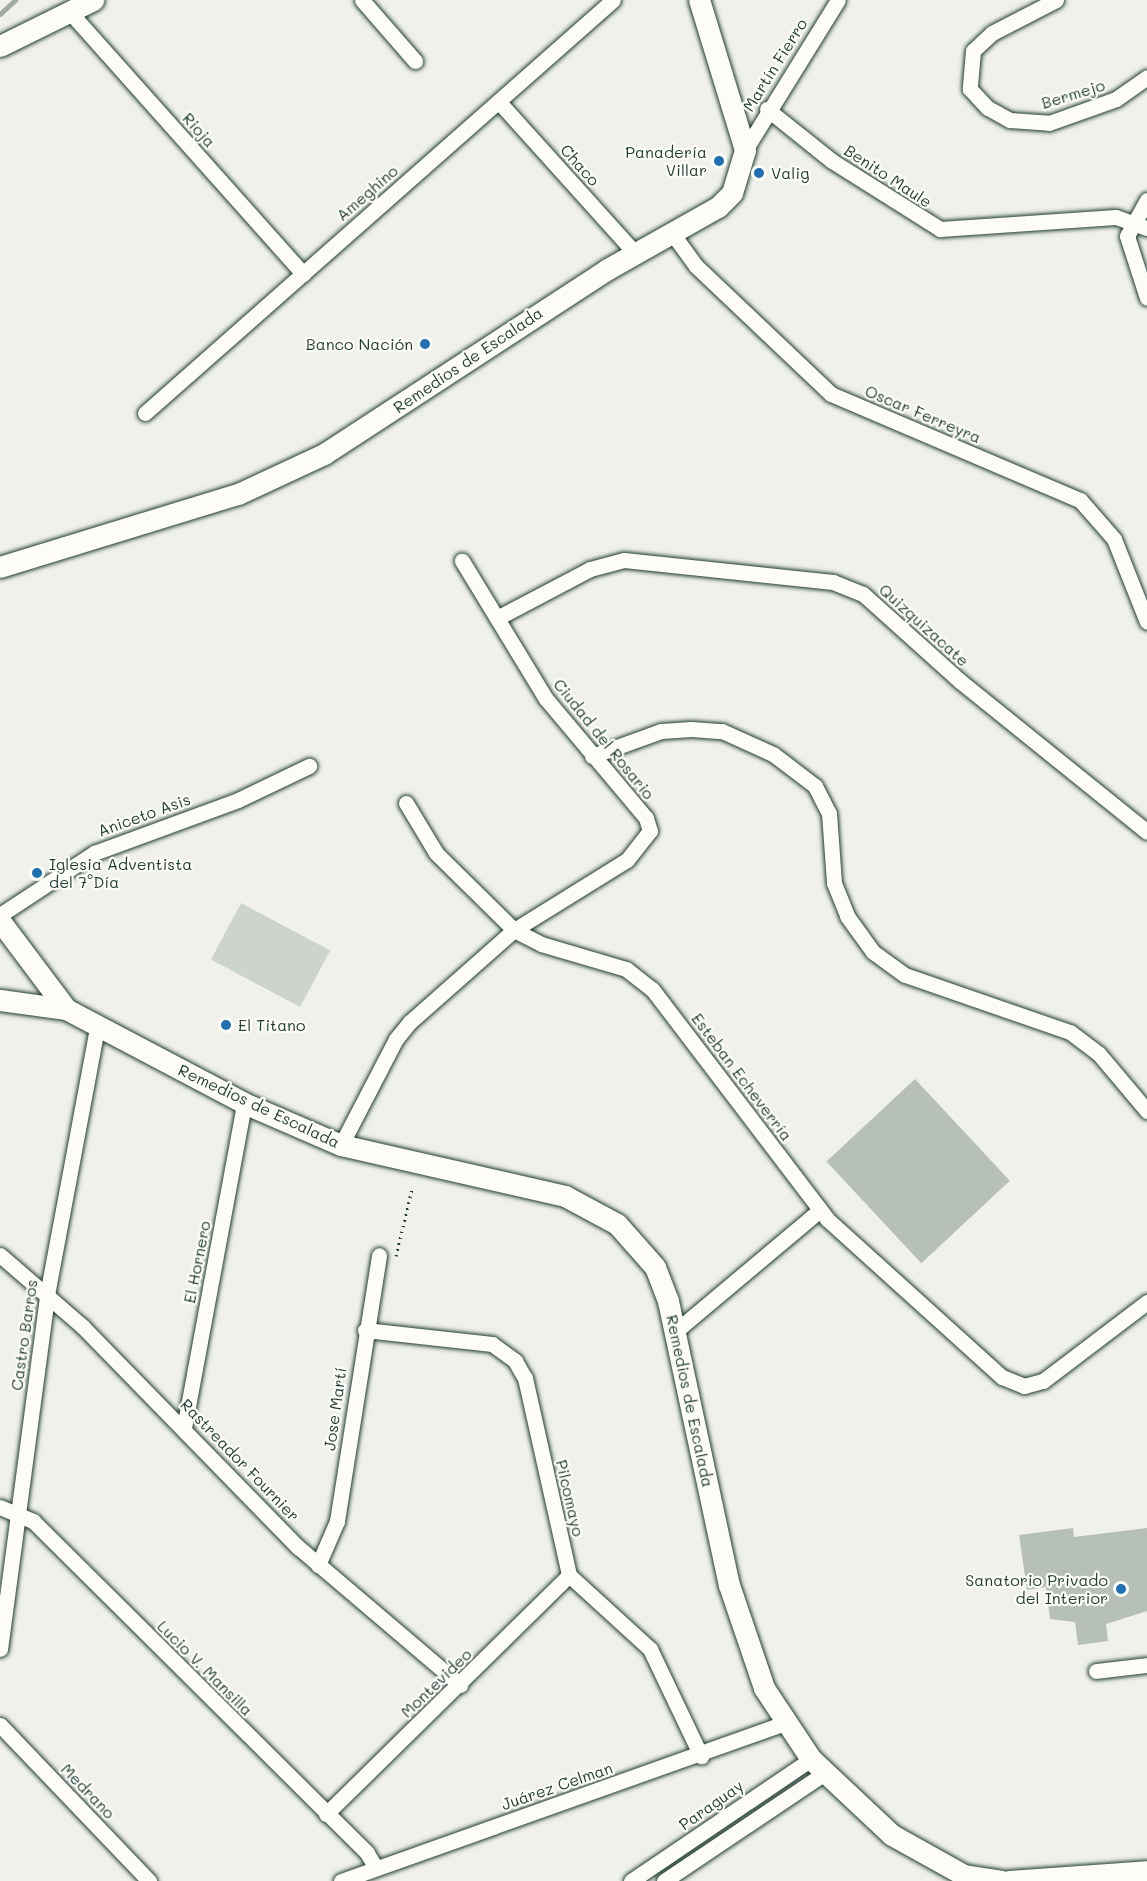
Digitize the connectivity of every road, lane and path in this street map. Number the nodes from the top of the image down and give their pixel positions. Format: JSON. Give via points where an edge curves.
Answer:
{"nodes":[{"id":1,"x":93,"y":0,"type":"edge"},
{"id":2,"x":362,"y":0,"type":"edge"},
{"id":3,"x":613,"y":0,"type":"edge"},
{"id":4,"x":699,"y":0,"type":"edge"},
{"id":5,"x":838,"y":0,"type":"edge"},
{"id":6,"x":1056,"y":0,"type":"edge"},
{"id":7,"x":69,"y":11,"type":"junction"},
{"id":8,"x":9,"y":40,"type":"edge"},
{"id":9,"x":415,"y":61,"type":"dead end"},
{"id":10,"x":1147,"y":77,"type":"edge"},
{"id":11,"x":499,"y":102,"type":"junction"},
{"id":12,"x":767,"y":110,"type":"junction"},
{"id":13,"x":745,"y":150,"type":"junction"},
{"id":14,"x":1147,"y":200,"type":"edge"},
{"id":15,"x":1132,"y":223,"type":"junction"},
{"id":16,"x":1147,"y":228,"type":"edge"},
{"id":17,"x":672,"y":232,"type":"junction"},
{"id":18,"x":635,"y":253,"type":"junction"},
{"id":19,"x":303,"y":274,"type":"junction"},
{"id":20,"x":1147,"y":297,"type":"edge"},
{"id":21,"x":145,"y":413,"type":"dead end"},
{"id":22,"x":462,"y":561,"type":"dead end"},
{"id":23,"x":0,"y":567,"type":"edge"},
{"id":24,"x":497,"y":618,"type":"junction"},
{"id":25,"x":1147,"y":622,"type":"edge"},
{"id":26,"x":592,"y":756,"type":"junction"},
{"id":27,"x":309,"y":766,"type":"dead end"},
{"id":28,"x":406,"y":802,"type":"dead end"},
{"id":29,"x":1147,"y":832,"type":"edge"},
{"id":30,"x":0,"y":915,"type":"edge"},
{"id":31,"x":0,"y":921,"type":"edge"},
{"id":32,"x":514,"y":930,"type":"junction"},
{"id":33,"x":0,"y":1000,"type":"edge"},
{"id":34,"x":66,"y":1009,"type":"junction"},
{"id":35,"x":97,"y":1027,"type":"junction"},
{"id":36,"x":244,"y":1103,"type":"junction"},
{"id":37,"x":1147,"y":1111,"type":"edge"},
{"id":38,"x":341,"y":1145,"type":"junction"},
{"id":39,"x":412,"y":1189,"type":"dead end"},
{"id":40,"x":820,"y":1210,"type":"junction"},
{"id":41,"x":0,"y":1255,"type":"edge"},
{"id":42,"x":379,"y":1255,"type":"joint"},
{"id":43,"x":47,"y":1295,"type":"junction"},
{"id":44,"x":1147,"y":1302,"type":"edge"},
{"id":45,"x":365,"y":1330,"type":"junction"},
{"id":46,"x":677,"y":1330,"type":"junction"},
{"id":47,"x":184,"y":1428,"type":"junction"},
{"id":48,"x":0,"y":1507,"type":"edge"},
{"id":49,"x":19,"y":1511,"type":"junction"},
{"id":50,"x":318,"y":1565,"type":"junction"},
{"id":51,"x":569,"y":1575,"type":"junction"},
{"id":52,"x":0,"y":1649,"type":"edge"},
{"id":53,"x":1147,"y":1665,"type":"edge"},
{"id":54,"x":1096,"y":1671,"type":"dead end"},
{"id":55,"x":460,"y":1685,"type":"junction"},
{"id":56,"x":784,"y":1723,"type":"junction"},
{"id":57,"x":0,"y":1725,"type":"edge"},
{"id":58,"x":701,"y":1756,"type":"junction"},
{"id":59,"x":818,"y":1766,"type":"junction"},
{"id":60,"x":326,"y":1814,"type":"junction"},
{"id":61,"x":376,"y":1868,"type":"junction"},
{"id":62,"x":1147,"y":1871,"type":"edge"},
{"id":63,"x":962,"y":1878,"type":"edge"},
{"id":64,"x":149,"y":1881,"type":"edge"},
{"id":65,"x":341,"y":1881,"type":"edge"},
{"id":66,"x":632,"y":1881,"type":"edge"},
{"id":67,"x":664,"y":1881,"type":"edge"},
{"id":68,"x":1002,"y":1881,"type":"edge"},
{"id":69,"x":1009,"y":1881,"type":"edge"},
{"id":70,"x":1071,"y":1881,"type":"edge"}],
"edges":[{"from":1,"to":7,"type":"main road"},
{"from":2,"to":9,"type":"street"},
{"from":3,"to":11,"type":"street","name":"Ameghino"},
{"from":4,"to":13,"type":"main road"},
{"from":5,"to":12,"type":"street","name":"Martín Fierro"},
{"from":6,"to":10,"type":"street","name":"Bermejo","via":[[992,33],[973,51],[970,89],[988,108],[1010,120],[1049,123],[1116,99]]},
{"from":7,"to":8,"type":"main road"},
{"from":7,"to":19,"type":"street","name":"Rioja"},
{"from":11,"to":18,"type":"street","name":"Chaco"},
{"from":11,"to":19,"type":"street","name":"Ameghino"},
{"from":12,"to":13,"type":"street","name":"Martín Fierro"},
{"from":12,"to":15,"type":"street","name":"Benito Maule","via":[[832,161],[940,229],[1116,217]]},
{"from":13,"to":17,"type":"main road","name":"Remedios de Escalada","via":[[732,193]]},
{"from":14,"to":15,"type":"street"},
{"from":15,"to":16,"type":"street","name":"Benito Maule"},
{"from":15,"to":20,"type":"street","via":[[1127,236]]},
{"from":17,"to":18,"type":"main road","name":"Remedios de Escalada"},
{"from":17,"to":25,"type":"street","name":"Oscar Ferreyra","via":[[696,266],[831,394],[1080,500],[1114,539]]},
{"from":18,"to":23,"type":"main road","name":"Remedios de Escalada","via":[[295,469],[238,494]]},
{"from":19,"to":21,"type":"street","name":"Ameghino"},
{"from":22,"to":24,"type":"street","name":"Ciudad del Rosario"},
{"from":24,"to":26,"type":"street","name":"Ciudad del Rosario","via":[[546,699]]},
{"from":24,"to":29,"type":"street","name":"Quizquizacate","via":[[590,569],[624,560],[833,582],[863,594]]},
{"from":26,"to":32,"type":"street","name":"Ciudad del Rosario","via":[[646,818],[650,831],[627,860]]},
{"from":26,"to":37,"type":"street","via":[[661,731],[691,729],[722,731],[773,754],[815,786],[829,813],[834,883],[847,916],[873,952],[905,975],[1070,1032],[1099,1054]]},
{"from":27,"to":30,"type":"street","name":"Aniceto Asis","via":[[238,800],[94,853]]},
{"from":28,"to":32,"type":"street","name":"Esteban Echeverría","via":[[436,853]]},
{"from":31,"to":34,"type":"main road","name":"Remedios de Escalada"},
{"from":32,"to":38,"type":"street","name":"Ciudad del Rosario","via":[[396,1039]]},
{"from":32,"to":40,"type":"street","name":"Esteban Echeverría","via":[[541,944],[626,969],[652,989]]},
{"from":33,"to":34,"type":"main road"},
{"from":34,"to":35,"type":"main road","name":"Remedios de Escalada"},
{"from":35,"to":36,"type":"main road","name":"Remedios de Escalada"},
{"from":35,"to":43,"type":"street","name":"Castro Barros"},
{"from":36,"to":38,"type":"main road","name":"Remedios de Escalada"},
{"from":36,"to":47,"type":"street","name":"El Hornero"},
{"from":38,"to":46,"type":"main road","name":"Remedios de Escalada","via":[[565,1196],[593,1209],[617,1224],[655,1267]]},
{"from":39,"to":42,"type":"path","via":[[396,1256]]},
{"from":40,"to":44,"type":"street","name":"Esteban Echeverría","via":[[1002,1377],[1024,1386],[1043,1381]]},
{"from":40,"to":46,"type":"street"},
{"from":41,"to":43,"type":"street","name":"Rastreador Fournier"},
{"from":42,"to":45,"type":"street","name":"Jose Martí"},
{"from":43,"to":47,"type":"street","name":"Rastreador Fournier"},
{"from":43,"to":49,"type":"street","name":"Castro Barros"},
{"from":45,"to":50,"type":"street","name":"Jose Martí","via":[[337,1521]]},
{"from":45,"to":51,"type":"street","name":"Pilcomayo","via":[[492,1344],[514,1361],[525,1378]]},
{"from":46,"to":56,"type":"main road","name":"Remedios de Escalada","via":[[732,1595],[747,1648]]},
{"from":47,"to":50,"type":"street","name":"Rastreador Fournier"},
{"from":48,"to":49,"type":"street"},
{"from":49,"to":52,"type":"street","name":"Castro Barros"},
{"from":49,"to":60,"type":"street","name":"Lucio V. Mansilla"},
{"from":50,"to":55,"type":"street","name":"Rastreador Fournier"},
{"from":51,"to":55,"type":"street","name":"Montevideo"},
{"from":51,"to":58,"type":"street","via":[[650,1649]]},
{"from":53,"to":54,"type":"street"},
{"from":55,"to":60,"type":"street","name":"Montevideo"},
{"from":56,"to":58,"type":"street","name":"Juárez Celman"},
{"from":56,"to":59,"type":"main road","name":"Remedios de Escalada"},
{"from":57,"to":64,"type":"street","name":"Medrano"},
{"from":58,"to":61,"type":"street","name":"Juárez Celman"},
{"from":59,"to":63,"type":"main road","name":"Remedios de Escalada","via":[[892,1835]]},
{"from":59,"to":66,"type":"street","name":"Paraguay"},
{"from":59,"to":67,"type":"street"},
{"from":60,"to":61,"type":"street","name":"Lucio V. Mansilla","via":[[367,1852]]},
{"from":61,"to":65,"type":"street","name":"Juárez Celman"},
{"from":62,"to":70,"type":"main road"},
{"from":63,"to":68,"type":"main road","name":"Remedios de Escalada"},
{"from":69,"to":70,"type":"main road"}]}
